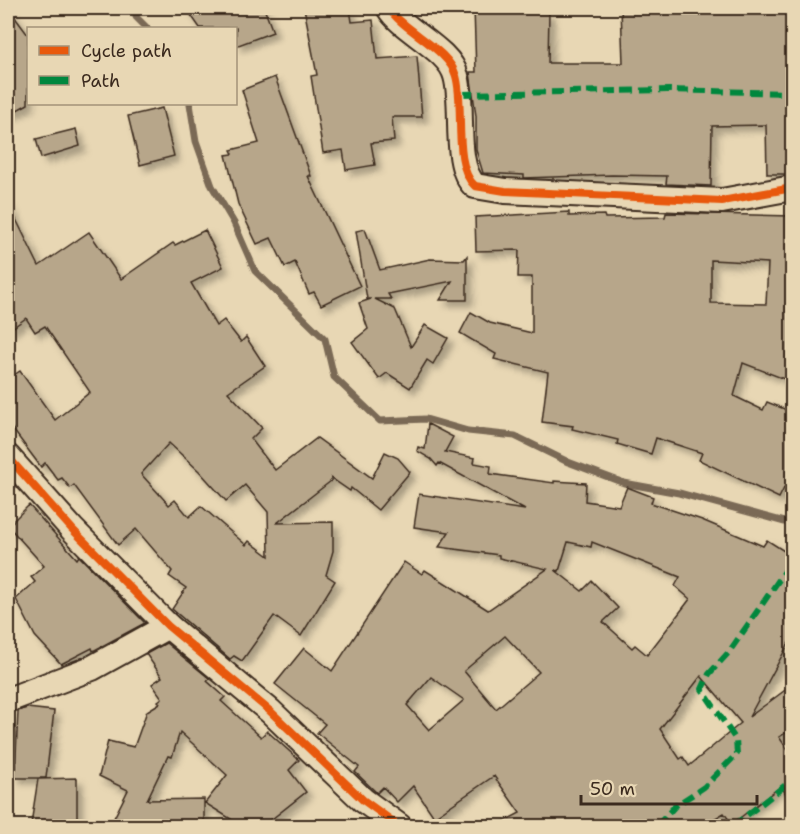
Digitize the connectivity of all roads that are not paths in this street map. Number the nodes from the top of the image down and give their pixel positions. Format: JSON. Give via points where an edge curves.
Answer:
{"nodes":[{"id":1,"x":389,"y":8,"type":"edge"},
{"id":2,"x":792,"y":189,"type":"edge"},
{"id":3,"x":8,"y":457,"type":"edge"},
{"id":4,"x":168,"y":626,"type":"junction"},
{"id":5,"x":8,"y":700,"type":"edge"},
{"id":6,"x":399,"y":826,"type":"edge"}],
"edges":[{"from":1,"to":2,"type":"street","via":[[456,72],[461,94],[464,171],[475,186],[504,192],[722,201]]},
{"from":3,"to":4,"type":"street","via":[[72,529]]},
{"from":4,"to":5,"type":"street","via":[[92,668]]},
{"from":4,"to":6,"type":"street","via":[[270,711],[363,800]]}]}
